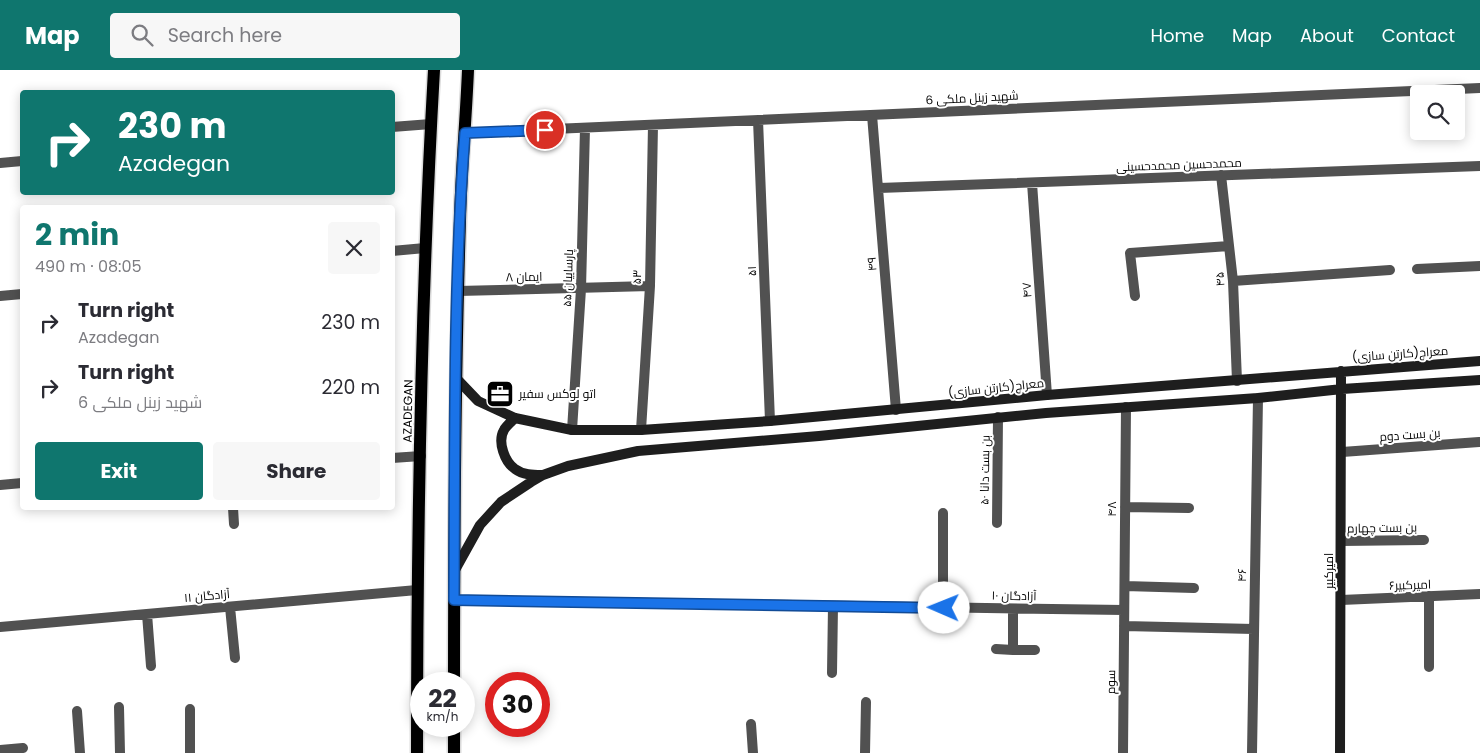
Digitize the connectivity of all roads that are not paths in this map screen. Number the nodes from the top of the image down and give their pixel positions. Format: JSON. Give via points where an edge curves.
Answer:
{"nodes":[{"id":1,"x":434,"y":70,"type":"edge"},
{"id":2,"x":468,"y":70,"type":"edge"},
{"id":3,"x":1480,"y":88,"type":"edge"},
{"id":4,"x":872,"y":115,"type":"junction"},
{"id":5,"x":758,"y":120,"type":"junction"},
{"id":6,"x":431,"y":124,"type":"junction"},
{"id":7,"x":653,"y":125,"type":"junction"},
{"id":8,"x":395,"y":127,"type":"edge"},
{"id":9,"x":585,"y":128,"type":"junction"},
{"id":10,"x":465,"y":133,"type":"junction"},
{"id":11,"x":20,"y":161,"type":"edge"},
{"id":12,"x":0,"y":163,"type":"edge"},
{"id":13,"x":1480,"y":166,"type":"edge"},
{"id":14,"x":1221,"y":176,"type":"junction"},
{"id":15,"x":1032,"y":183,"type":"junction"},
{"id":16,"x":879,"y":188,"type":"junction"},
{"id":17,"x":1230,"y":246,"type":"junction"},
{"id":18,"x":425,"y":248,"type":"junction"},
{"id":19,"x":395,"y":251,"type":"edge"},
{"id":20,"x":1480,"y":266,"type":"edge"},
{"id":21,"x":1417,"y":269,"type":"dead end"},
{"id":22,"x":1390,"y":270,"type":"dead end"},
{"id":23,"x":1233,"y":281,"type":"junction"},
{"id":24,"x":650,"y":286,"type":"junction"},
{"id":25,"x":581,"y":288,"type":"junction"},
{"id":26,"x":458,"y":291,"type":"junction"},
{"id":27,"x":20,"y":294,"type":"edge"},
{"id":28,"x":0,"y":296,"type":"edge"},
{"id":29,"x":1134,"y":296,"type":"dead end"},
{"id":30,"x":1480,"y":361,"type":"edge"},
{"id":31,"x":1341,"y":371,"type":"junction"},
{"id":32,"x":456,"y":378,"type":"junction"},
{"id":33,"x":1480,"y":380,"type":"edge"},
{"id":34,"x":1237,"y":381,"type":"junction"},
{"id":35,"x":1342,"y":389,"type":"junction"},
{"id":36,"x":1047,"y":395,"type":"junction"},
{"id":37,"x":1258,"y":398,"type":"junction"},
{"id":38,"x":1126,"y":407,"type":"junction"},
{"id":39,"x":896,"y":410,"type":"junction"},
{"id":40,"x":998,"y":417,"type":"junction"},
{"id":41,"x":515,"y":418,"type":"junction"},
{"id":42,"x":770,"y":421,"type":"junction"},
{"id":43,"x":572,"y":430,"type":"junction"},
{"id":44,"x":641,"y":430,"type":"junction"},
{"id":45,"x":1479,"y":442,"type":"edge"},
{"id":46,"x":1342,"y":452,"type":"junction"},
{"id":47,"x":421,"y":456,"type":"junction"},
{"id":48,"x":395,"y":458,"type":"edge"},
{"id":49,"x":543,"y":475,"type":"junction"},
{"id":50,"x":20,"y":483,"type":"edge"},
{"id":51,"x":0,"y":485,"type":"edge"},
{"id":52,"x":1125,"y":507,"type":"junction"},
{"id":53,"x":1188,"y":508,"type":"dead end"},
{"id":54,"x":233,"y":510,"type":"edge"},
{"id":55,"x":943,"y":513,"type":"dead end"},
{"id":56,"x":997,"y":523,"type":"dead end"},
{"id":57,"x":234,"y":524,"type":"dead end"},
{"id":58,"x":1424,"y":540,"type":"dead end"},
{"id":59,"x":1342,"y":541,"type":"junction"},
{"id":60,"x":454,"y":573,"type":"junction"},
{"id":61,"x":1124,"y":586,"type":"junction"},
{"id":62,"x":1194,"y":588,"type":"dead end"},
{"id":63,"x":417,"y":590,"type":"junction"},
{"id":64,"x":1480,"y":594,"type":"edge"},
{"id":65,"x":1428,"y":596,"type":"junction"},
{"id":66,"x":454,"y":600,"type":"junction"},
{"id":67,"x":1341,"y":600,"type":"junction"},
{"id":68,"x":833,"y":606,"type":"junction"},
{"id":69,"x":230,"y":607,"type":"junction"},
{"id":70,"x":944,"y":608,"type":"junction"},
{"id":71,"x":1013,"y":609,"type":"junction"},
{"id":72,"x":1124,"y":610,"type":"junction"},
{"id":73,"x":148,"y":614,"type":"junction"},
{"id":74,"x":1124,"y":626,"type":"junction"},
{"id":75,"x":0,"y":627,"type":"edge"},
{"id":76,"x":1254,"y":629,"type":"junction"},
{"id":77,"x":996,"y":649,"type":"dead end"},
{"id":78,"x":1013,"y":650,"type":"junction"},
{"id":79,"x":1034,"y":650,"type":"dead end"},
{"id":80,"x":234,"y":658,"type":"dead end"},
{"id":81,"x":150,"y":666,"type":"dead end"},
{"id":82,"x":1430,"y":667,"type":"dead end"},
{"id":83,"x":454,"y":672,"type":"edge"},
{"id":84,"x":832,"y":673,"type":"dead end"},
{"id":85,"x":866,"y":702,"type":"dead end"},
{"id":86,"x":119,"y":707,"type":"dead end"},
{"id":87,"x":190,"y":709,"type":"dead end"},
{"id":88,"x":77,"y":711,"type":"dead end"},
{"id":89,"x":751,"y":724,"type":"dead end"},
{"id":90,"x":454,"y":737,"type":"edge"},
{"id":91,"x":23,"y":748,"type":"dead end"},
{"id":92,"x":0,"y":750,"type":"edge"},
{"id":93,"x":80,"y":753,"type":"edge"},
{"id":94,"x":120,"y":753,"type":"edge"},
{"id":95,"x":190,"y":753,"type":"edge"},
{"id":96,"x":417,"y":753,"type":"edge"},
{"id":97,"x":454,"y":753,"type":"edge"},
{"id":98,"x":753,"y":753,"type":"edge"},
{"id":99,"x":865,"y":753,"type":"edge"},
{"id":100,"x":1123,"y":753,"type":"edge"},
{"id":101,"x":1252,"y":753,"type":"edge"},
{"id":102,"x":1340,"y":753,"type":"edge"}],
"edges":[{"from":1,"to":6,"type":"main road","name":"AZADEGAN"},
{"from":2,"to":10,"type":"main road"},
{"from":3,"to":4,"type":"street","name":"6 شهید زینل ملکی"},
{"from":4,"to":5,"type":"street","name":"6 شهید زینل ملکی"},
{"from":4,"to":16,"type":"street","name":"۴۹"},
{"from":5,"to":7,"type":"street","name":"6 شهید زینل ملکی"},
{"from":5,"to":42,"type":"street","name":"۵۱"},
{"from":6,"to":8,"type":"street"},
{"from":6,"to":18,"type":"main road","name":"AZADEGAN"},
{"from":7,"to":9,"type":"street","name":"6 شهید زینل ملکی"},
{"from":7,"to":24,"type":"street","name":"۵۳"},
{"from":9,"to":10,"type":"street","name":"6 شهید زینل ملکی"},
{"from":9,"to":25,"type":"street","name":"پارساییان ۵۵"},
{"from":10,"to":26,"type":"main road"},
{"from":11,"to":12,"type":"street"},
{"from":13,"to":14,"type":"street","name":"محمدحسین محمدحسینی"},
{"from":14,"to":15,"type":"street","name":"محمدحسین محمدحسینی"},
{"from":14,"to":17,"type":"street","name":"۴۵"},
{"from":15,"to":16,"type":"street","name":"محمدحسین محمدحسینی"},
{"from":15,"to":36,"type":"street","name":"۴۷"},
{"from":16,"to":39,"type":"street","name":"۴۹"},
{"from":17,"to":23,"type":"street","name":"۴۵"},
{"from":17,"to":29,"type":"street","via":[[1130,253]]},
{"from":18,"to":19,"type":"street"},
{"from":18,"to":47,"type":"main road","name":"AZADEGAN"},
{"from":20,"to":21,"type":"street"},
{"from":22,"to":23,"type":"street"},
{"from":23,"to":34,"type":"street","name":"۴۵"},
{"from":24,"to":25,"type":"street","name":"۸ ایمان"},
{"from":24,"to":44,"type":"street","name":"۵۳"},
{"from":25,"to":26,"type":"street","name":"۸ ایمان"},
{"from":25,"to":43,"type":"street","name":"پارساییان ۵۵"},
{"from":26,"to":32,"type":"main road"},
{"from":27,"to":28,"type":"street"},
{"from":30,"to":31,"type":"street","name":"معراج(کارتن سازی)"},
{"from":31,"to":34,"type":"street","name":"معراج(کارتن سازی)"},
{"from":31,"to":35,"type":"street","name":"امیرکبیر"},
{"from":32,"to":41,"type":"street","name":"معراج(کارتن سازی)","via":[[478,401]]},
{"from":32,"to":60,"type":"main road"},
{"from":33,"to":35,"type":"street"},
{"from":34,"to":36,"type":"street","name":"معراج(کارتن سازی)"},
{"from":35,"to":37,"type":"street"},
{"from":35,"to":46,"type":"street","name":"امیرکبیر"},
{"from":36,"to":39,"type":"street","name":"معراج(کارتن سازی)"},
{"from":37,"to":38,"type":"street"},
{"from":37,"to":76,"type":"street","name":"۴۶"},
{"from":38,"to":40,"type":"street"},
{"from":38,"to":52,"type":"street","name":"۴۸"},
{"from":39,"to":42,"type":"street","name":"معراج(کارتن سازی)"},
{"from":40,"to":49,"type":"street","via":[[638,451],[568,466]]},
{"from":40,"to":56,"type":"street","name":"بن بست دانا ۵۰"},
{"from":41,"to":43,"type":"street","name":"معراج(کارتن سازی)"},
{"from":41,"to":49,"type":"street","via":[[503,431],[506,459],[516,470],[529,475]]},
{"from":42,"to":44,"type":"street","name":"معراج(کارتن سازی)"},
{"from":43,"to":44,"type":"street","name":"معراج(کارتن سازی)"},
{"from":45,"to":46,"type":"street","name":"بن بست دوم"},
{"from":46,"to":59,"type":"street","name":"امیرکبیر"},
{"from":47,"to":48,"type":"street"},
{"from":47,"to":63,"type":"main road","name":"AZADEGAN"},
{"from":49,"to":60,"type":"street","via":[[501,502],[480,525]]},
{"from":50,"to":51,"type":"street"},
{"from":52,"to":53,"type":"street"},
{"from":52,"to":61,"type":"street","name":"۴۸"},
{"from":54,"to":57,"type":"street"},
{"from":55,"to":70,"type":"street"},
{"from":58,"to":59,"type":"street","name":"بن بست چهارم"},
{"from":59,"to":67,"type":"street","name":"امیرکبیر"},
{"from":60,"to":66,"type":"main road"},
{"from":61,"to":62,"type":"street"},
{"from":61,"to":72,"type":"street","name":"۴۸"},
{"from":63,"to":69,"type":"street","name":"۱۱ آزادگان"},
{"from":63,"to":96,"type":"main road","name":"AZADEGAN"},
{"from":64,"to":65,"type":"street","name":"امیرکبیر۶"},
{"from":65,"to":67,"type":"street","name":"امیرکبیر۶"},
{"from":65,"to":82,"type":"street"},
{"from":66,"to":68,"type":"street","name":"۱۰ آزادگان"},
{"from":66,"to":83,"type":"main road"},
{"from":67,"to":102,"type":"street","name":"امیرکبیر"},
{"from":68,"to":70,"type":"street","name":"۱۰ آزادگان"},
{"from":68,"to":84,"type":"street"},
{"from":69,"to":73,"type":"street","name":"۱۱ آزادگان"},
{"from":69,"to":80,"type":"street"},
{"from":70,"to":71,"type":"street","name":"۱۰ آزادگان"},
{"from":71,"to":72,"type":"street","name":"۱۰ آزادگان"},
{"from":71,"to":78,"type":"street"},
{"from":72,"to":74,"type":"street","name":"سوم"},
{"from":73,"to":75,"type":"street","name":"۱۱ آزادگان"},
{"from":73,"to":81,"type":"street"},
{"from":74,"to":76,"type":"street"},
{"from":74,"to":100,"type":"street","name":"سوم"},
{"from":76,"to":101,"type":"street","name":"۴۶"},
{"from":77,"to":78,"type":"street"},
{"from":78,"to":79,"type":"street"},
{"from":85,"to":99,"type":"street"},
{"from":86,"to":94,"type":"street"},
{"from":87,"to":95,"type":"street"},
{"from":88,"to":93,"type":"street"},
{"from":89,"to":98,"type":"street"},
{"from":90,"to":97,"type":"main road"},
{"from":91,"to":92,"type":"street"}]}
